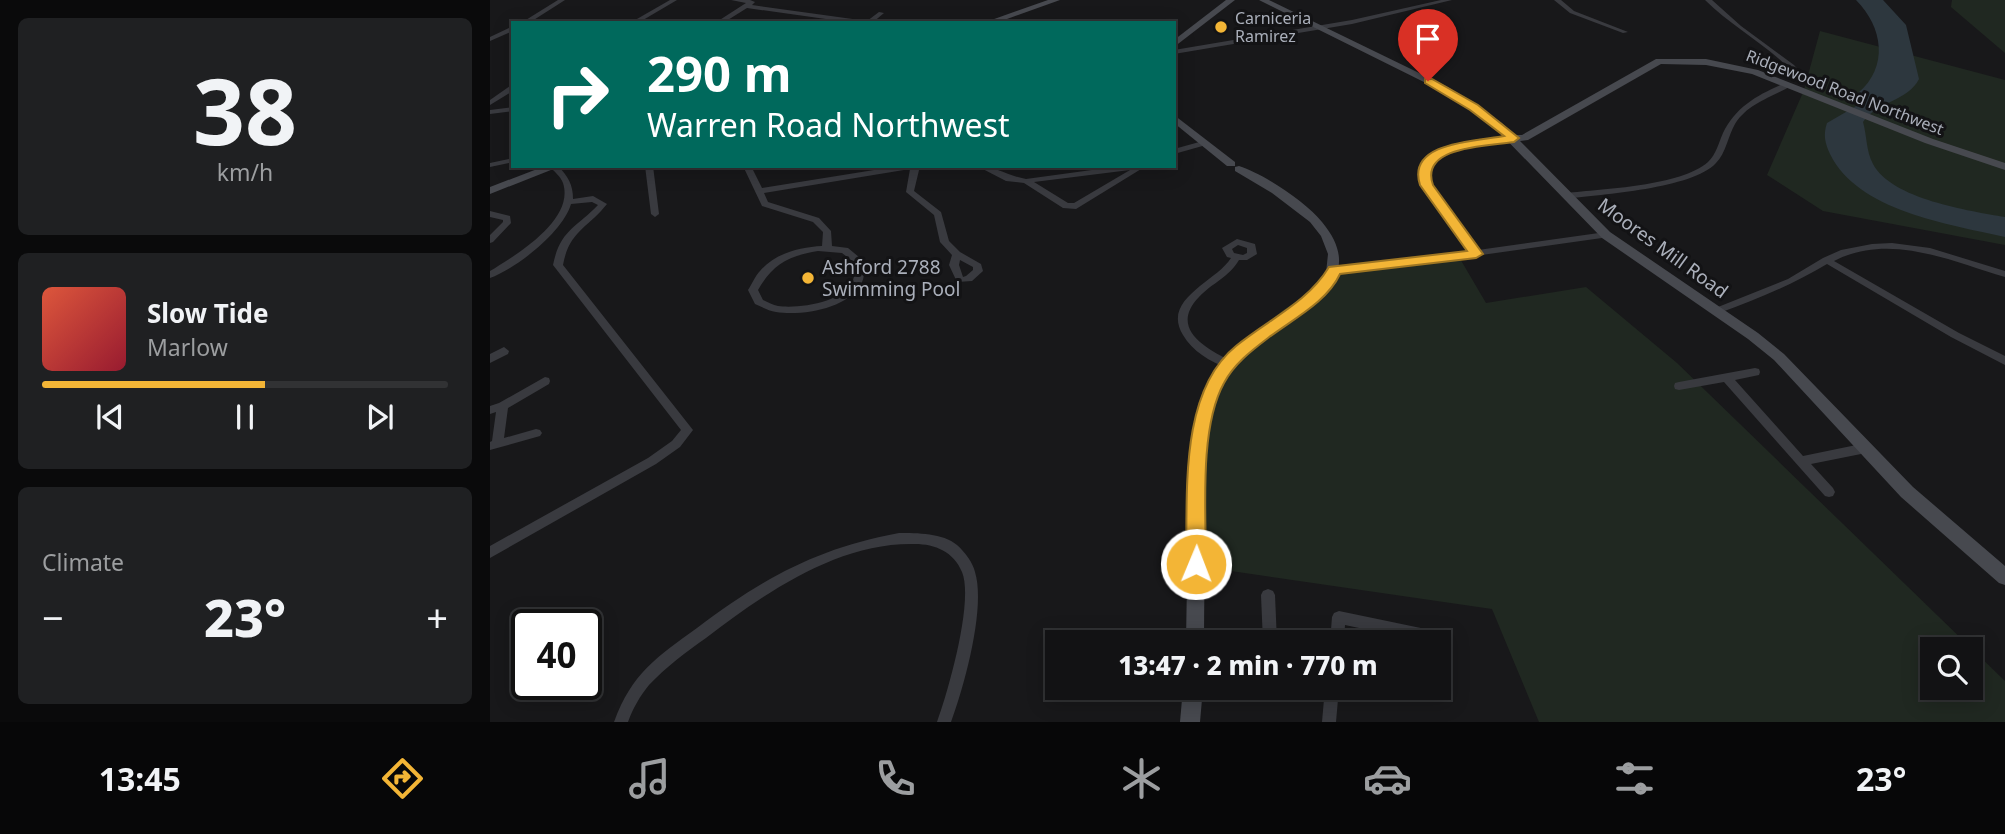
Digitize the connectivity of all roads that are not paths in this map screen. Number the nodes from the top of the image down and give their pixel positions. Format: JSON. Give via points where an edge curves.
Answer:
{"nodes":[{"id":1,"x":562,"y":0,"type":"edge"},
{"id":2,"x":674,"y":0,"type":"edge"},
{"id":3,"x":734,"y":0,"type":"edge"},
{"id":4,"x":1056,"y":0,"type":"edge"},
{"id":5,"x":1231,"y":0,"type":"edge"},
{"id":6,"x":1264,"y":0,"type":"edge"},
{"id":7,"x":1449,"y":0,"type":"edge"},
{"id":8,"x":1557,"y":0,"type":"edge"},
{"id":9,"x":1708,"y":0,"type":"edge"},
{"id":10,"x":752,"y":3,"type":"edge"},
{"id":11,"x":881,"y":13,"type":"dead end"},
{"id":12,"x":527,"y":21,"type":"edge"},
{"id":13,"x":637,"y":21,"type":"edge"},
{"id":14,"x":721,"y":21,"type":"edge"},
{"id":15,"x":856,"y":21,"type":"edge"},
{"id":16,"x":871,"y":21,"type":"edge"},
{"id":17,"x":993,"y":21,"type":"edge"},
{"id":18,"x":1320,"y":28,"type":"junction"},
{"id":19,"x":511,"y":29,"type":"edge"},
{"id":20,"x":1626,"y":32,"type":"dead end"},
{"id":21,"x":490,"y":40,"type":"edge"},
{"id":22,"x":1176,"y":42,"type":"edge"},
{"id":23,"x":1176,"y":52,"type":"edge"},
{"id":24,"x":1803,"y":80,"type":"dead end"},
{"id":25,"x":1788,"y":85,"type":"junction"},
{"id":26,"x":511,"y":89,"type":"edge"},
{"id":27,"x":490,"y":103,"type":"edge"},
{"id":28,"x":511,"y":109,"type":"edge"},
{"id":29,"x":490,"y":112,"type":"edge"},
{"id":30,"x":1176,"y":120,"type":"edge"},
{"id":31,"x":1514,"y":138,"type":"junction"},
{"id":32,"x":1201,"y":141,"type":"junction"},
{"id":33,"x":1176,"y":151,"type":"edge"},
{"id":34,"x":511,"y":161,"type":"edge"},
{"id":35,"x":490,"y":165,"type":"edge"},
{"id":36,"x":2005,"y":167,"type":"edge"},
{"id":37,"x":538,"y":168,"type":"edge"},
{"id":38,"x":548,"y":168,"type":"edge"},
{"id":39,"x":556,"y":168,"type":"edge"},
{"id":40,"x":649,"y":168,"type":"edge"},
{"id":41,"x":748,"y":168,"type":"edge"},
{"id":42,"x":904,"y":168,"type":"edge"},
{"id":43,"x":916,"y":168,"type":"edge"},
{"id":44,"x":985,"y":168,"type":"edge"},
{"id":45,"x":1133,"y":168,"type":"edge"},
{"id":46,"x":1139,"y":168,"type":"edge"},
{"id":47,"x":1026,"y":181,"type":"junction"},
{"id":48,"x":490,"y":189,"type":"edge"},
{"id":49,"x":761,"y":191,"type":"junction"},
{"id":50,"x":1566,"y":196,"type":"junction"},
{"id":51,"x":568,"y":202,"type":"junction"},
{"id":52,"x":490,"y":214,"type":"edge"},
{"id":53,"x":655,"y":214,"type":"dead end"},
{"id":54,"x":1606,"y":235,"type":"junction"},
{"id":55,"x":490,"y":240,"type":"edge"},
{"id":56,"x":827,"y":248,"type":"junction"},
{"id":57,"x":957,"y":254,"type":"dead end"},
{"id":58,"x":1476,"y":254,"type":"junction"},
{"id":59,"x":1236,"y":258,"type":"dead end"},
{"id":60,"x":1826,"y":260,"type":"junction"},
{"id":61,"x":1334,"y":270,"type":"junction"},
{"id":62,"x":2005,"y":274,"type":"edge"},
{"id":63,"x":490,"y":275,"type":"edge"},
{"id":64,"x":1716,"y":311,"type":"junction"},
{"id":65,"x":504,"y":351,"type":"dead end"},
{"id":66,"x":490,"y":359,"type":"edge"},
{"id":67,"x":2005,"y":361,"type":"edge"},
{"id":68,"x":1227,"y":364,"type":"junction"},
{"id":69,"x":1755,"y":372,"type":"dead end"},
{"id":70,"x":1728,"y":379,"type":"junction"},
{"id":71,"x":545,"y":381,"type":"dead end"},
{"id":72,"x":1679,"y":386,"type":"dead end"},
{"id":73,"x":503,"y":406,"type":"junction"},
{"id":74,"x":490,"y":410,"type":"edge"},
{"id":75,"x":536,"y":433,"type":"dead end"},
{"id":76,"x":494,"y":445,"type":"edge"},
{"id":77,"x":1866,"y":447,"type":"junction"},
{"id":78,"x":1801,"y":461,"type":"junction"},
{"id":79,"x":1829,"y":492,"type":"dead end"},
{"id":80,"x":490,"y":552,"type":"edge"},
{"id":81,"x":2005,"y":577,"type":"edge"},
{"id":82,"x":1269,"y":594,"type":"dead end"},
{"id":83,"x":1195,"y":630,"type":"edge"},
{"id":84,"x":1270,"y":630,"type":"edge"},
{"id":85,"x":1337,"y":630,"type":"edge"},
{"id":86,"x":1399,"y":630,"type":"edge"},
{"id":87,"x":1192,"y":700,"type":"edge"},
{"id":88,"x":1331,"y":700,"type":"edge"},
{"id":89,"x":621,"y":722,"type":"edge"},
{"id":90,"x":944,"y":722,"type":"edge"},
{"id":91,"x":1190,"y":722,"type":"edge"},
{"id":92,"x":1329,"y":722,"type":"edge"}],
"edges":[{"from":1,"to":12,"type":"street"},
{"from":2,"to":13,"type":"street"},
{"from":3,"to":10,"type":"street"},
{"from":4,"to":17,"type":"street"},
{"from":5,"to":22,"type":"street"},
{"from":6,"to":18,"type":"street","name":"Moores Mill Road"},
{"from":7,"to":18,"type":"street"},
{"from":8,"to":20,"type":"street","via":[[1572,12]]},
{"from":9,"to":24,"type":"street","via":[[1792,66]]},
{"from":10,"to":14,"type":"street"},
{"from":10,"to":15,"type":"street"},
{"from":11,"to":16,"type":"street"},
{"from":18,"to":23,"type":"street"},
{"from":18,"to":31,"type":"street","name":"Moores Mill Road","via":[[1462,100]]},
{"from":19,"to":21,"type":"street"},
{"from":25,"to":31,"type":"street","name":"Ridgewood Road Northwest","via":[[1726,64],[1659,61],[1524,138]]},
{"from":25,"to":36,"type":"street","name":"Ridgewood Road Northwest"},
{"from":25,"to":50,"type":"street","via":[[1741,108],[1707,166],[1668,181]]},
{"from":26,"to":27,"type":"street"},
{"from":28,"to":29,"type":"street"},
{"from":30,"to":32,"type":"street"},
{"from":31,"to":50,"type":"street","name":"Moores Mill Road"},
{"from":31,"to":58,"type":"street","name":"Ridgewood Road Northwest","via":[[1448,149],[1424,166],[1426,185]]},
{"from":32,"to":33,"type":"street"},
{"from":32,"to":61,"type":"street","via":[[1314,219],[1333,246]]},
{"from":34,"to":35,"type":"street"},
{"from":37,"to":48,"type":"street"},
{"from":38,"to":48,"type":"street"},
{"from":39,"to":51,"type":"street","via":[[567,183]]},
{"from":40,"to":53,"type":"street"},
{"from":41,"to":49,"type":"street"},
{"from":42,"to":49,"type":"street"},
{"from":43,"to":57,"type":"street","via":[[910,192],[937,214],[945,242]]},
{"from":44,"to":47,"type":"street"},
{"from":45,"to":47,"type":"street"},
{"from":46,"to":47,"type":"street","via":[[1076,206],[1066,206]]},
{"from":49,"to":56,"type":"street","via":[[765,204],[816,220],[827,231]]},
{"from":50,"to":54,"type":"street","name":"Moores Mill Road"},
{"from":51,"to":63,"type":"street","via":[[547,234]]},
{"from":51,"to":80,"type":"street","via":[[593,199],[603,204],[560,247],[558,265],[687,430],[652,461]]},
{"from":52,"to":55,"type":"street","via":[[508,218]]},
{"from":54,"to":58,"type":"street"},
{"from":54,"to":64,"type":"street","name":"Moores Mill Road"},
{"from":56,"to":56,"type":"street","via":[[845,250],[860,262],[858,281],[846,293],[817,308],[795,312],[768,308],[757,300],[757,283],[772,265],[798,252]]},
{"from":58,"to":61,"type":"street"},
{"from":59,"to":68,"type":"street","via":[[1224,275],[1193,297],[1184,315],[1192,342]]},
{"from":60,"to":62,"type":"street","via":[[1852,250],[1897,246],[1945,254]]},
{"from":60,"to":64,"type":"street","via":[[1791,281]]},
{"from":60,"to":67,"type":"street"},
{"from":61,"to":68,"type":"street","via":[[1319,293],[1252,340]]},
{"from":64,"to":77,"type":"street","name":"Moores Mill Road","via":[[1779,357]]},
{"from":65,"to":66,"type":"street"},
{"from":68,"to":83,"type":"street","via":[[1209,397],[1198,445]]},
{"from":69,"to":70,"type":"street"},
{"from":70,"to":72,"type":"street"},
{"from":70,"to":78,"type":"street"},
{"from":71,"to":73,"type":"street"},
{"from":73,"to":74,"type":"street"},
{"from":73,"to":76,"type":"street"},
{"from":75,"to":76,"type":"street"},
{"from":77,"to":78,"type":"street"},
{"from":77,"to":81,"type":"street","name":"Moores Mill Road","via":[[1907,492]]},
{"from":78,"to":79,"type":"street"},
{"from":82,"to":84,"type":"street"},
{"from":85,"to":86,"type":"street","via":[[1339,617]]},
{"from":87,"to":91,"type":"street"},
{"from":88,"to":92,"type":"street"},
{"from":89,"to":90,"type":"street","via":[[637,687],[655,668],[761,590],[830,556],[889,539],[920,537],[936,540],[960,556],[971,582],[965,647]]}]}
